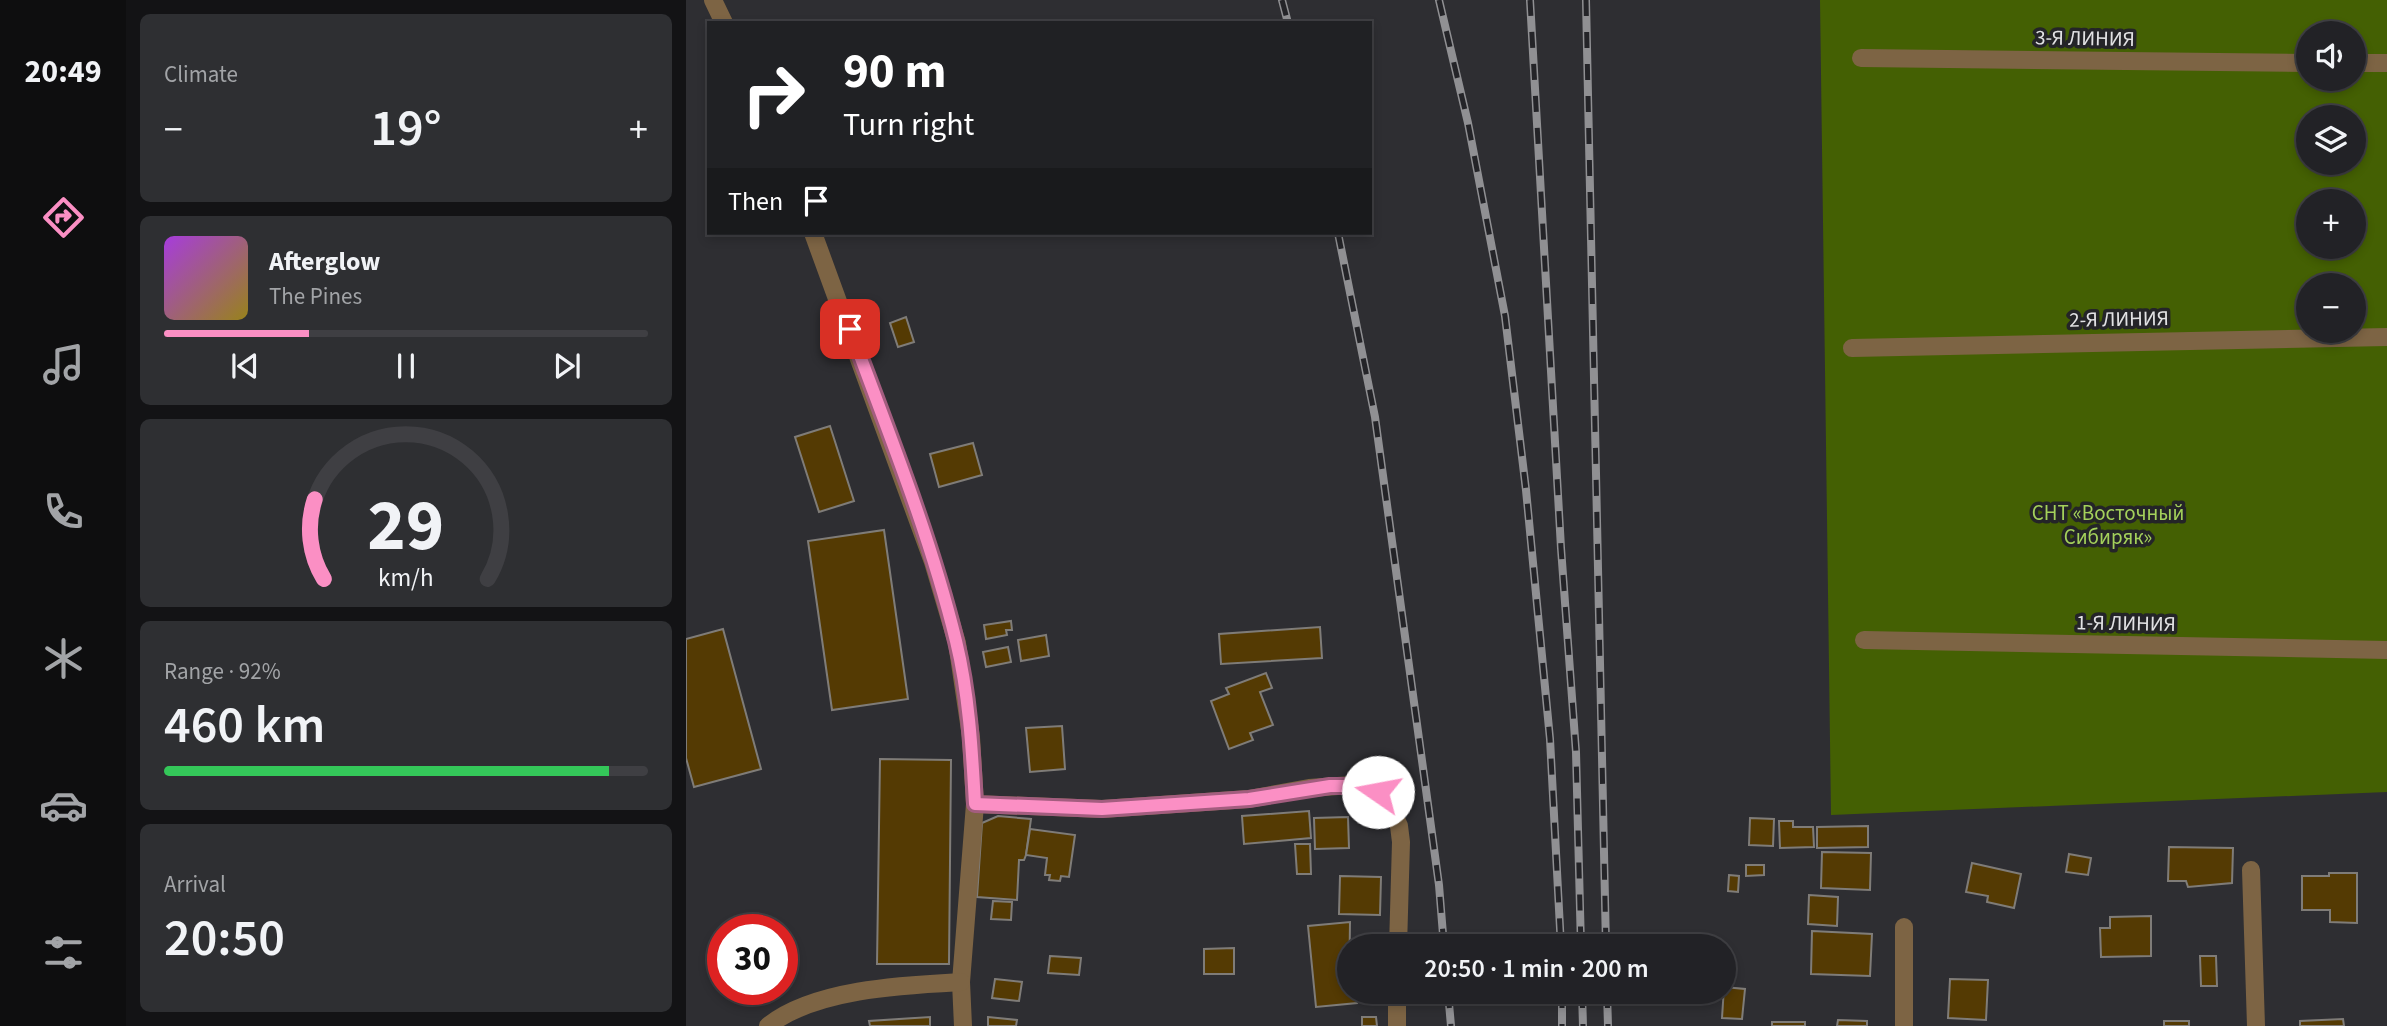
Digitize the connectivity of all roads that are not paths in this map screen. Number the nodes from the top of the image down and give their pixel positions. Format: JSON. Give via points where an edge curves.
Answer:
{"nodes":[{"id":1,"x":713,"y":0,"type":"edge"},
{"id":2,"x":723,"y":21,"type":"edge"},
{"id":3,"x":1861,"y":58,"type":"dead end"},
{"id":4,"x":2296,"y":63,"type":"edge"},
{"id":5,"x":2366,"y":63,"type":"edge"},
{"id":6,"x":2387,"y":63,"type":"edge"},
{"id":7,"x":814,"y":235,"type":"edge"},
{"id":8,"x":2387,"y":337,"type":"edge"},
{"id":9,"x":1852,"y":348,"type":"dead end"},
{"id":10,"x":1864,"y":640,"type":"dead end"},
{"id":11,"x":2387,"y":650,"type":"edge"},
{"id":12,"x":975,"y":804,"type":"junction"},
{"id":13,"x":2251,"y":870,"type":"dead end"},
{"id":14,"x":1903,"y":927,"type":"dead end"},
{"id":15,"x":1398,"y":934,"type":"edge"},
{"id":16,"x":961,"y":982,"type":"junction"},
{"id":17,"x":1397,"y":1004,"type":"edge"},
{"id":18,"x":768,"y":1026,"type":"edge"},
{"id":19,"x":963,"y":1026,"type":"edge"},
{"id":20,"x":1397,"y":1026,"type":"edge"},
{"id":21,"x":1903,"y":1026,"type":"edge"},
{"id":22,"x":2256,"y":1026,"type":"edge"}],
"edges":[{"from":1,"to":2,"type":"street"},
{"from":3,"to":4,"type":"street","name":"3-Я ЛИНИЯ"},
{"from":5,"to":6,"type":"street"},
{"from":7,"to":12,"type":"street","via":[[943,592],[957,643]]},
{"from":8,"to":9,"type":"street","name":"2-Я ЛИНИЯ"},
{"from":10,"to":11,"type":"street","name":"1-Я ЛИНИЯ"},
{"from":12,"to":15,"type":"street","via":[[1102,809],[1366,786],[1387,801],[1399,826]]},
{"from":12,"to":16,"type":"street"},
{"from":13,"to":22,"type":"street"},
{"from":14,"to":21,"type":"street"},
{"from":16,"to":18,"type":"street","via":[[841,996],[790,1011]]},
{"from":16,"to":19,"type":"street"},
{"from":17,"to":20,"type":"street"}]}
